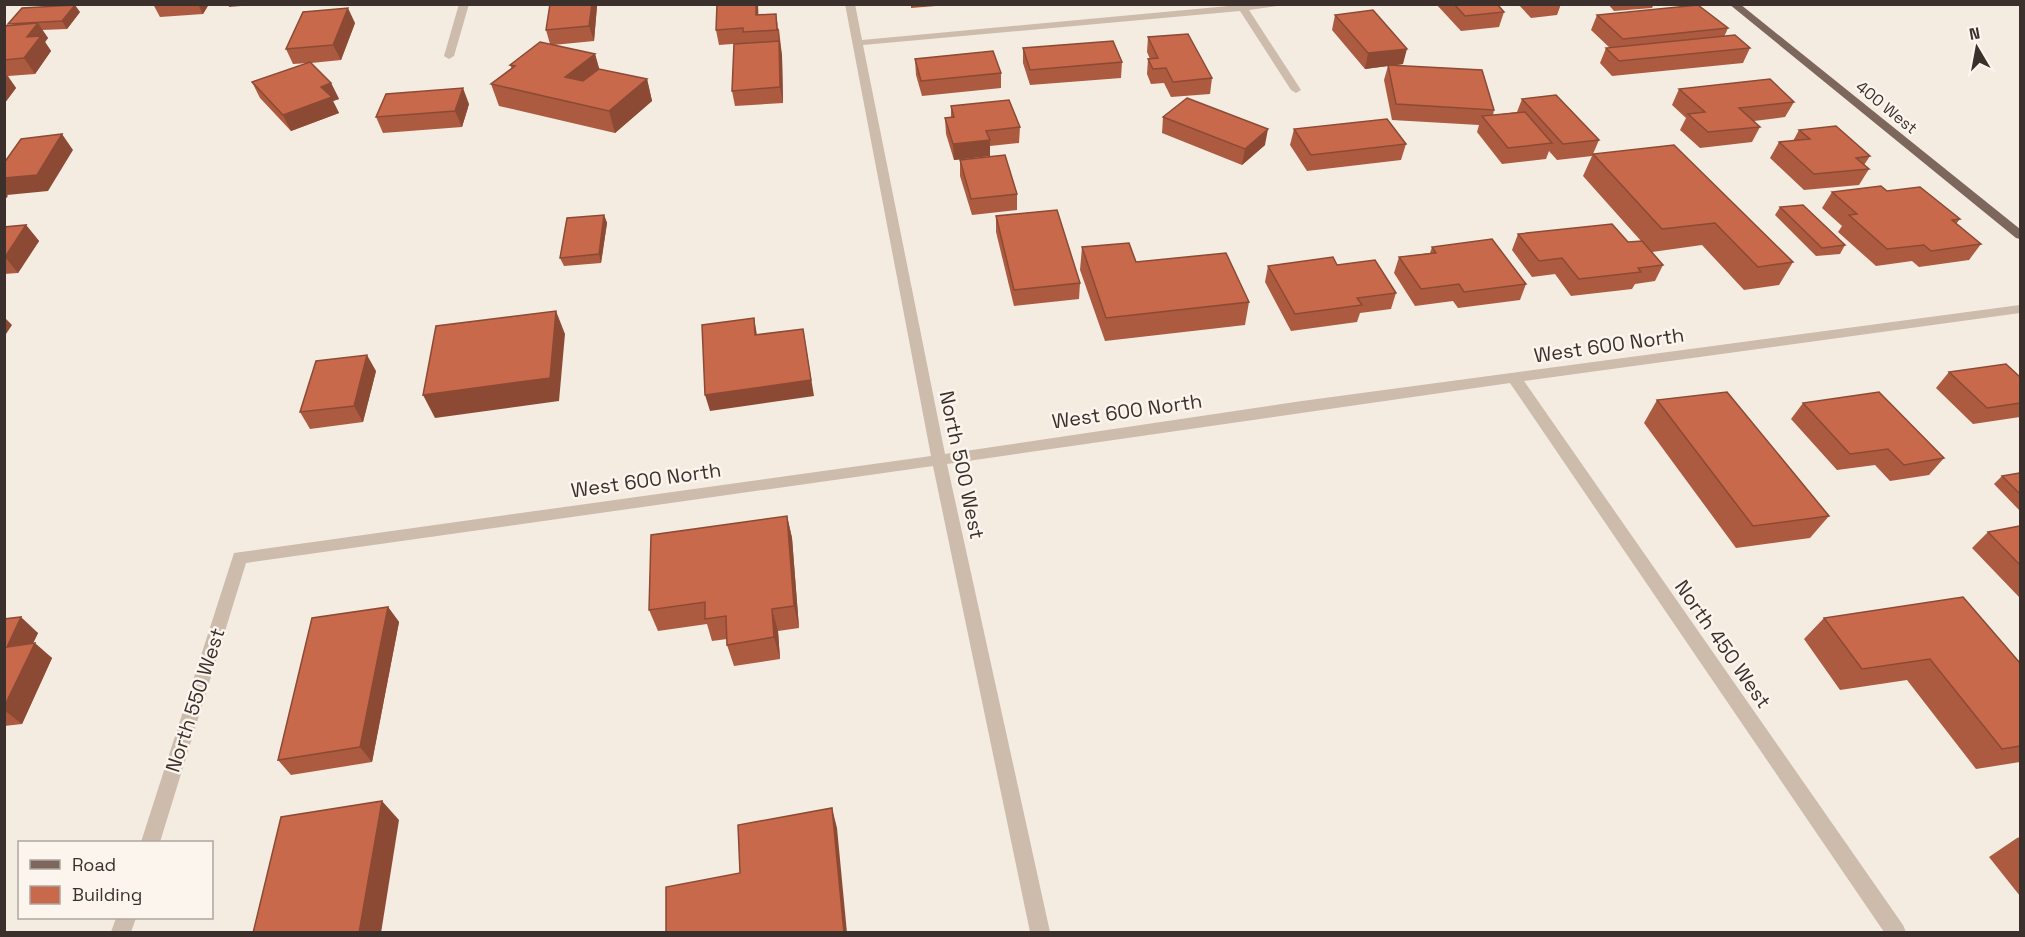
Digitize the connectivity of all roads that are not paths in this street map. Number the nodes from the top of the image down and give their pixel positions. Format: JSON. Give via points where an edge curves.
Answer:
{"nodes":[{"id":1,"x":464,"y":4,"type":"edge"},
{"id":2,"x":850,"y":4,"type":"edge"},
{"id":3,"x":1287,"y":4,"type":"edge"},
{"id":4,"x":1733,"y":4,"type":"edge"},
{"id":5,"x":1243,"y":9,"type":"junction"},
{"id":6,"x":857,"y":43,"type":"junction"},
{"id":7,"x":449,"y":56,"type":"dead end"},
{"id":8,"x":1296,"y":90,"type":"dead end"},
{"id":9,"x":2020,"y":235,"type":"edge"},
{"id":10,"x":2020,"y":309,"type":"edge"},
{"id":11,"x":1515,"y":379,"type":"junction"},
{"id":12,"x":939,"y":460,"type":"junction"},
{"id":13,"x":240,"y":558,"type":"joint"},
{"id":14,"x":151,"y":841,"type":"edge"},
{"id":15,"x":1040,"y":933,"type":"edge"},
{"id":16,"x":1896,"y":933,"type":"edge"}],
"edges":[{"from":1,"to":7,"type":"street"},
{"from":2,"to":6,"type":"street","name":"North 500 West"},
{"from":3,"to":5,"type":"street"},
{"from":4,"to":9,"type":"main road","name":"400 West"},
{"from":5,"to":6,"type":"street"},
{"from":5,"to":8,"type":"street"},
{"from":6,"to":12,"type":"street","name":"North 500 West"},
{"from":10,"to":11,"type":"street","name":"West 600 North"},
{"from":11,"to":12,"type":"street","name":"West 600 North"},
{"from":11,"to":16,"type":"street","name":"North 450 West"},
{"from":12,"to":13,"type":"street","name":"West 600 North"},
{"from":12,"to":15,"type":"street","name":"North 500 West"},
{"from":13,"to":14,"type":"street","name":"North 550 West"}]}
